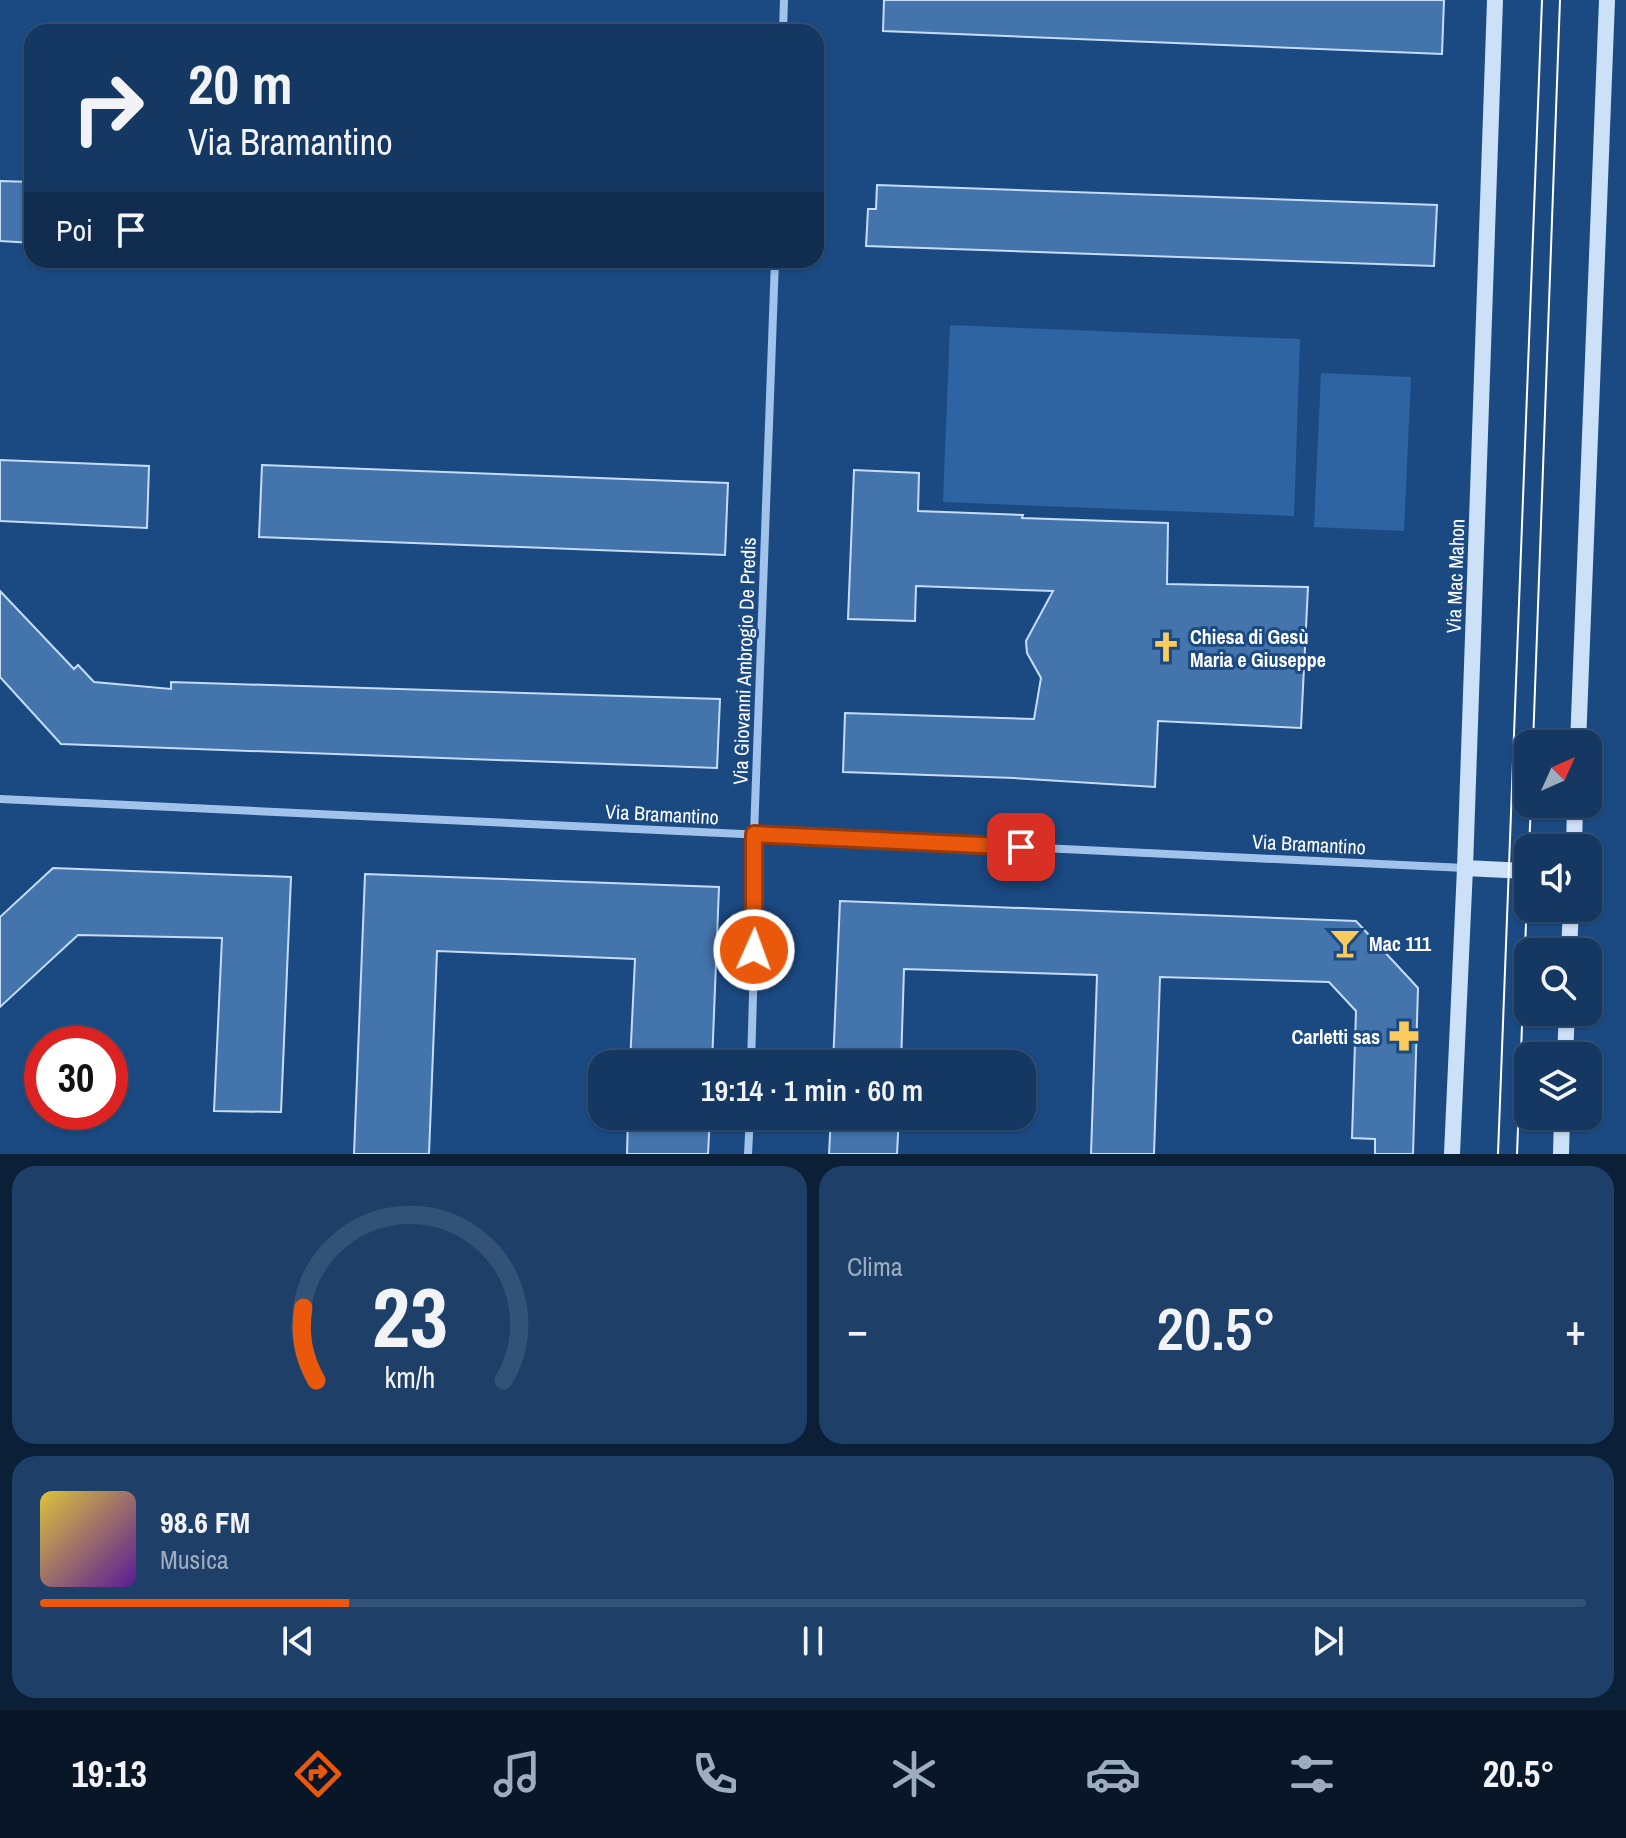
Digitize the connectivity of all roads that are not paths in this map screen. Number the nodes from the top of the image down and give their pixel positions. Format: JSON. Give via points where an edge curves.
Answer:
{"nodes":[{"id":1,"x":784,"y":0,"type":"edge"},
{"id":2,"x":1495,"y":0,"type":"edge"},
{"id":3,"x":1607,"y":0,"type":"edge"},
{"id":4,"x":783,"y":24,"type":"edge"},
{"id":5,"x":775,"y":268,"type":"edge"},
{"id":6,"x":1579,"y":730,"type":"edge"},
{"id":7,"x":0,"y":799,"type":"edge"},
{"id":8,"x":754,"y":834,"type":"junction"},
{"id":9,"x":1465,"y":868,"type":"junction"},
{"id":10,"x":1514,"y":870,"type":"edge"},
{"id":11,"x":751,"y":1050,"type":"edge"},
{"id":12,"x":749,"y":1130,"type":"edge"},
{"id":13,"x":1562,"y":1130,"type":"edge"},
{"id":14,"x":748,"y":1154,"type":"edge"},
{"id":15,"x":1452,"y":1154,"type":"edge"},
{"id":16,"x":1561,"y":1154,"type":"edge"}],
"edges":[{"from":1,"to":4,"type":"street"},
{"from":2,"to":9,"type":"main road","name":"Via Mac Mahon"},
{"from":3,"to":6,"type":"main road"},
{"from":5,"to":8,"type":"street","name":"Via Giovanni Ambrogio De Predis"},
{"from":7,"to":8,"type":"street","name":"Via Bramantino"},
{"from":8,"to":9,"type":"street","name":"Via Bramantino"},
{"from":8,"to":11,"type":"street","name":"Via Giovanni Ambrogio De Predis"},
{"from":9,"to":10,"type":"main road"},
{"from":9,"to":15,"type":"main road","name":"Via Mac Mahon"},
{"from":12,"to":14,"type":"street"},
{"from":13,"to":16,"type":"main road"}]}
